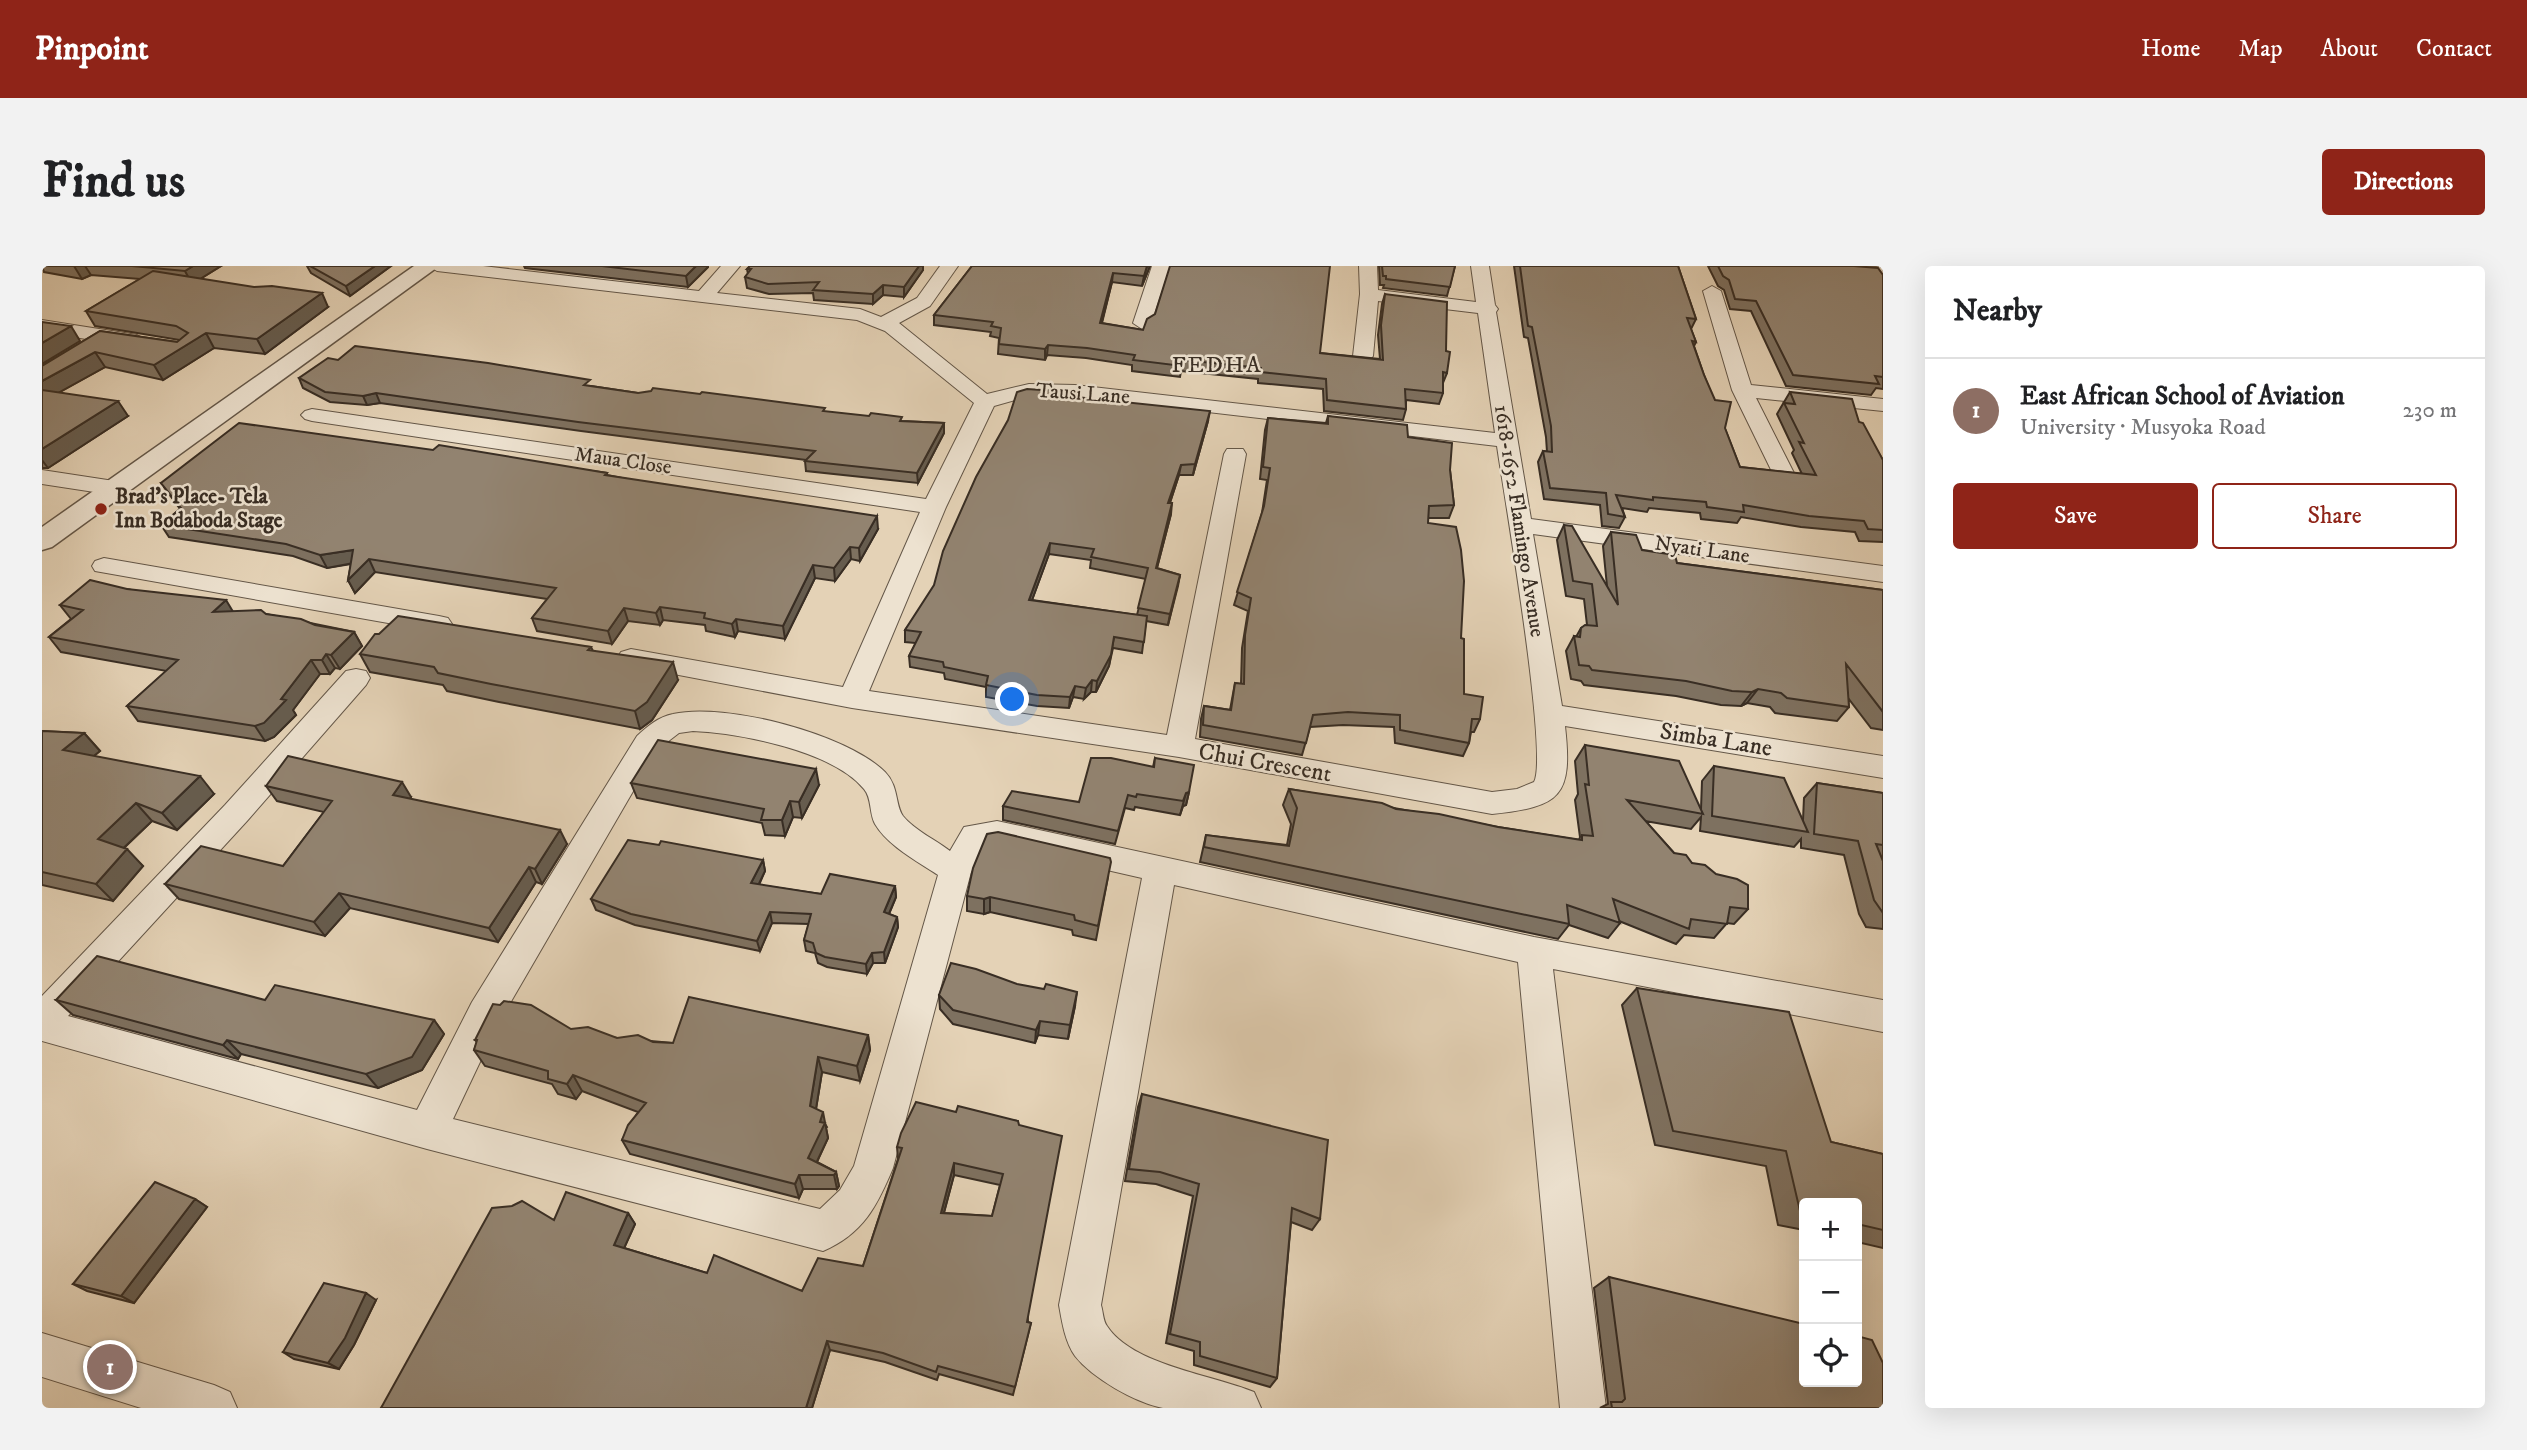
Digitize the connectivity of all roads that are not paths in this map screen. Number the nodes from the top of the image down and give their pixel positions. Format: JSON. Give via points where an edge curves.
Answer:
{"nodes":[{"id":1,"x":428,"y":266,"type":"edge"},
{"id":2,"x":437,"y":266,"type":"edge"},
{"id":3,"x":731,"y":266,"type":"edge"},
{"id":4,"x":948,"y":266,"type":"edge"},
{"id":5,"x":1156,"y":266,"type":"edge"},
{"id":6,"x":1368,"y":266,"type":"edge"},
{"id":7,"x":1480,"y":266,"type":"edge"},
{"id":8,"x":1820,"y":266,"type":"edge"},
{"id":9,"x":1883,"y":272,"type":"edge"},
{"id":10,"x":1712,"y":292,"type":"dead end"},
{"id":11,"x":1369,"y":294,"type":"junction"},
{"id":12,"x":703,"y":297,"type":"junction"},
{"id":13,"x":1489,"y":309,"type":"junction"},
{"id":14,"x":884,"y":322,"type":"junction"},
{"id":15,"x":1142,"y":323,"type":"edge"},
{"id":16,"x":42,"y":326,"type":"edge"},
{"id":17,"x":106,"y":337,"type":"junction"},
{"id":18,"x":160,"y":345,"type":"edge"},
{"id":19,"x":85,"y":349,"type":"edge"},
{"id":20,"x":1363,"y":356,"type":"edge"},
{"id":21,"x":1742,"y":390,"type":"junction"},
{"id":22,"x":985,"y":402,"type":"junction"},
{"id":23,"x":1883,"y":405,"type":"edge"},
{"id":24,"x":312,"y":415,"type":"dead end"},
{"id":25,"x":1506,"y":441,"type":"junction"},
{"id":26,"x":1236,"y":454,"type":"dead end"},
{"id":27,"x":1784,"y":475,"type":"edge"},
{"id":28,"x":42,"y":477,"type":"edge"},
{"id":29,"x":114,"y":488,"type":"junction"},
{"id":30,"x":934,"y":507,"type":"junction"},
{"id":31,"x":1521,"y":525,"type":"junction"},
{"id":32,"x":42,"y":541,"type":"edge"},
{"id":33,"x":104,"y":565,"type":"dead end"},
{"id":34,"x":1883,"y":574,"type":"edge"},
{"id":35,"x":460,"y":628,"type":"edge"},
{"id":36,"x":611,"y":654,"type":"edge"},
{"id":37,"x":356,"y":678,"type":"dead end"},
{"id":38,"x":852,"y":698,"type":"junction"},
{"id":39,"x":1549,"y":714,"type":"junction"},
{"id":40,"x":1179,"y":747,"type":"junction"},
{"id":41,"x":1883,"y":767,"type":"edge"},
{"id":42,"x":1555,"y":776,"type":"joint"},
{"id":43,"x":1160,"y":870,"type":"junction"},
{"id":44,"x":955,"y":871,"type":"junction"},
{"id":45,"x":1534,"y":951,"type":"junction"},
{"id":46,"x":1883,"y":1016,"type":"edge"},
{"id":47,"x":42,"y":1020,"type":"edge"},
{"id":48,"x":42,"y":1025,"type":"edge"},
{"id":49,"x":427,"y":1131,"type":"junction"},
{"id":50,"x":42,"y":1355,"type":"edge"},
{"id":51,"x":214,"y":1408,"type":"edge"},
{"id":52,"x":1238,"y":1408,"type":"edge"},
{"id":53,"x":1583,"y":1408,"type":"edge"}],
"edges":[{"from":1,"to":29,"type":"street"},
{"from":2,"to":12,"type":"street"},
{"from":3,"to":12,"type":"street"},
{"from":4,"to":14,"type":"street","via":[[919,308]]},
{"from":5,"to":15,"type":"street"},
{"from":6,"to":11,"type":"street"},
{"from":7,"to":13,"type":"street","name":"1618-1652 Flamingo Avenue"},
{"from":8,"to":9,"type":"street"},
{"from":10,"to":21,"type":"street"},
{"from":11,"to":13,"type":"street"},
{"from":11,"to":20,"type":"street"},
{"from":12,"to":14,"type":"street","via":[[860,315]]},
{"from":13,"to":25,"type":"street","name":"1618-1652 Flamingo Avenue"},
{"from":14,"to":22,"type":"street"},
{"from":16,"to":17,"type":"street"},
{"from":17,"to":18,"type":"street"},
{"from":17,"to":19,"type":"street"},
{"from":21,"to":23,"type":"street"},
{"from":21,"to":27,"type":"street"},
{"from":22,"to":25,"type":"street","name":"Tausi Lane","via":[[1001,393],[1054,389]]},
{"from":22,"to":30,"type":"street"},
{"from":24,"to":30,"type":"street","name":"Maua Close"},
{"from":25,"to":31,"type":"street","name":"1618-1652 Flamingo Avenue"},
{"from":26,"to":40,"type":"street","name":"Chui Crescent"},
{"from":28,"to":29,"type":"street"},
{"from":29,"to":32,"type":"street"},
{"from":30,"to":38,"type":"street"},
{"from":31,"to":34,"type":"street","name":"Nyati Lane"},
{"from":31,"to":39,"type":"street","name":"1618-1652 Flamingo Avenue"},
{"from":33,"to":35,"type":"street"},
{"from":36,"to":38,"type":"street"},
{"from":37,"to":47,"type":"street"},
{"from":38,"to":40,"type":"street"},
{"from":39,"to":41,"type":"street","name":"Simba Lane"},
{"from":39,"to":42,"type":"street","name":"1618-1652 Flamingo Avenue"},
{"from":40,"to":42,"type":"street","name":"Chui Crescent","via":[[1492,803],[1522,801],[1545,790]]},
{"from":43,"to":44,"type":"street","via":[[997,833],[975,836]]},
{"from":43,"to":45,"type":"street"},
{"from":43,"to":52,"type":"street","via":[[1080,1305],[1090,1340],[1112,1358],[1149,1381]]},
{"from":44,"to":49,"type":"street","via":[[873,1168],[859,1199],[842,1219],[823,1230]]},
{"from":44,"to":49,"type":"street","via":[[888,820],[886,799],[874,780],[805,741],[710,719],[672,724],[640,754],[485,1013]]},
{"from":45,"to":46,"type":"street"},
{"from":45,"to":53,"type":"street"},
{"from":48,"to":49,"type":"street"},
{"from":50,"to":51,"type":"street"}]}
